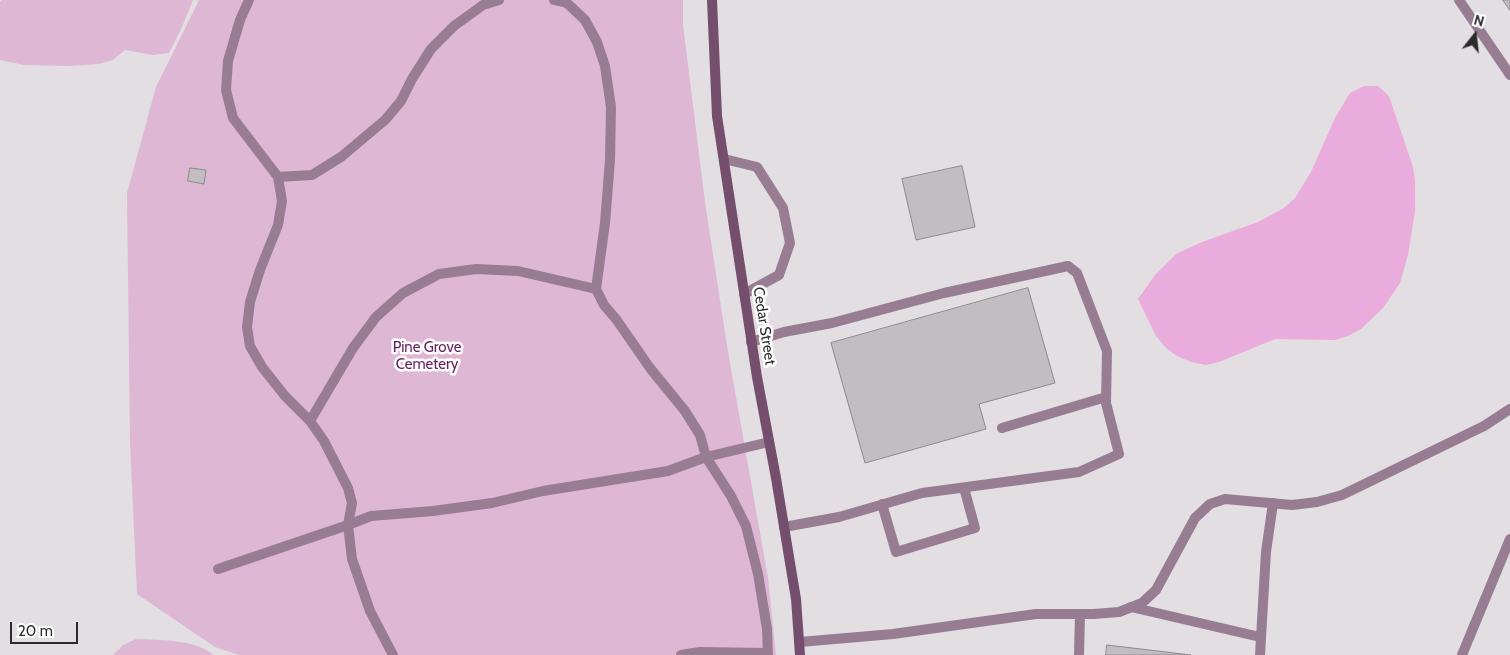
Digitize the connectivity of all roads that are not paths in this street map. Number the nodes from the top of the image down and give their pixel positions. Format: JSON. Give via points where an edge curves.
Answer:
{"nodes":[{"id":1,"x":249,"y":0,"type":"edge"},
{"id":2,"x":499,"y":0,"type":"edge"},
{"id":3,"x":554,"y":0,"type":"edge"},
{"id":4,"x":712,"y":0,"type":"edge"},
{"id":5,"x":1459,"y":0,"type":"edge"},
{"id":6,"x":566,"y":1,"type":"edge"},
{"id":7,"x":1510,"y":75,"type":"edge"},
{"id":8,"x":724,"y":159,"type":"junction"},
{"id":9,"x":278,"y":177,"type":"junction"},
{"id":10,"x":596,"y":289,"type":"junction"},
{"id":11,"x":744,"y":294,"type":"junction"},
{"id":12,"x":751,"y":342,"type":"junction"},
{"id":13,"x":1106,"y":397,"type":"junction"},
{"id":14,"x":1510,"y":409,"type":"edge"},
{"id":15,"x":310,"y":421,"type":"junction"},
{"id":16,"x":1002,"y":428,"type":"dead end"},
{"id":17,"x":769,"y":442,"type":"junction"},
{"id":18,"x":706,"y":457,"type":"junction"},
{"id":19,"x":964,"y":488,"type":"junction"},
{"id":20,"x":1273,"y":503,"type":"junction"},
{"id":21,"x":882,"y":504,"type":"junction"},
{"id":22,"x":348,"y":525,"type":"junction"},
{"id":23,"x":784,"y":527,"type":"junction"},
{"id":24,"x":1510,"y":539,"type":"edge"},
{"id":25,"x":218,"y":569,"type":"dead end"},
{"id":26,"x":1131,"y":608,"type":"junction"},
{"id":27,"x":1080,"y":614,"type":"junction"},
{"id":28,"x":1260,"y":636,"type":"junction"},
{"id":29,"x":800,"y":642,"type":"junction"},
{"id":30,"x":768,"y":654,"type":"edge"},
{"id":31,"x":393,"y":655,"type":"edge"},
{"id":32,"x":681,"y":655,"type":"edge"},
{"id":33,"x":800,"y":655,"type":"edge"},
{"id":34,"x":1079,"y":655,"type":"edge"},
{"id":35,"x":1260,"y":655,"type":"edge"},
{"id":36,"x":1462,"y":655,"type":"edge"}],
"edges":[{"from":1,"to":9,"type":"street","via":[[228,61],[226,90],[233,118]]},
{"from":2,"to":9,"type":"street","via":[[484,5],[454,26],[431,49],[401,102],[385,120],[340,157],[312,175]]},
{"from":3,"to":6,"type":"street"},
{"from":4,"to":8,"type":"main road","name":"Cedar Street","via":[[717,116]]},
{"from":5,"to":7,"type":"street"},
{"from":6,"to":10,"type":"street","via":[[585,20],[597,42],[606,66],[611,107],[605,223]]},
{"from":8,"to":11,"type":"main road","name":"Cedar Street"},
{"from":8,"to":11,"type":"street","via":[[756,167],[783,208],[790,243],[779,275]]},
{"from":9,"to":15,"type":"street","via":[[282,201],[278,225],[250,302],[247,327],[250,346],[262,367]]},
{"from":10,"to":15,"type":"street","via":[[518,271],[476,269],[439,274],[403,293],[376,317],[353,348]]},
{"from":10,"to":18,"type":"street","via":[[604,305],[685,411],[700,435]]},
{"from":11,"to":12,"type":"main road","name":"Cedar Street"},
{"from":12,"to":13,"type":"street","via":[[944,293],[1068,266],[1077,273],[1107,351]]},
{"from":12,"to":17,"type":"main road","name":"Cedar Street"},
{"from":13,"to":16,"type":"street"},
{"from":13,"to":19,"type":"street","via":[[1118,454],[1079,472]]},
{"from":14,"to":20,"type":"street","via":[[1484,426],[1342,495],[1317,502]]},
{"from":15,"to":22,"type":"street","via":[[348,488],[352,504]]},
{"from":17,"to":18,"type":"street"},
{"from":17,"to":23,"type":"main road","name":"Cedar Street"},
{"from":18,"to":22,"type":"street","via":[[668,471],[543,491],[492,503],[371,516]]},
{"from":18,"to":30,"type":"street","via":[[746,526],[758,574]]},
{"from":19,"to":21,"type":"street","via":[[922,493]]},
{"from":19,"to":21,"type":"street","via":[[975,528],[896,552]]},
{"from":20,"to":26,"type":"street","via":[[1225,498],[1210,504],[1195,518],[1156,590],[1142,604]]},
{"from":20,"to":28,"type":"street"},
{"from":21,"to":23,"type":"street","via":[[839,517]]},
{"from":22,"to":25,"type":"street"},
{"from":22,"to":31,"type":"street","via":[[352,560],[370,611]]},
{"from":23,"to":29,"type":"main road","name":"Cedar Street"},
{"from":24,"to":36,"type":"street"},
{"from":26,"to":27,"type":"street","via":[[1119,612]]},
{"from":26,"to":28,"type":"street"},
{"from":27,"to":29,"type":"street","via":[[1036,614],[893,634]]},
{"from":27,"to":34,"type":"street"},
{"from":28,"to":35,"type":"street"},
{"from":29,"to":33,"type":"main road","name":"Cedar Street"},
{"from":30,"to":32,"type":"street","via":[[700,652]]}]}
